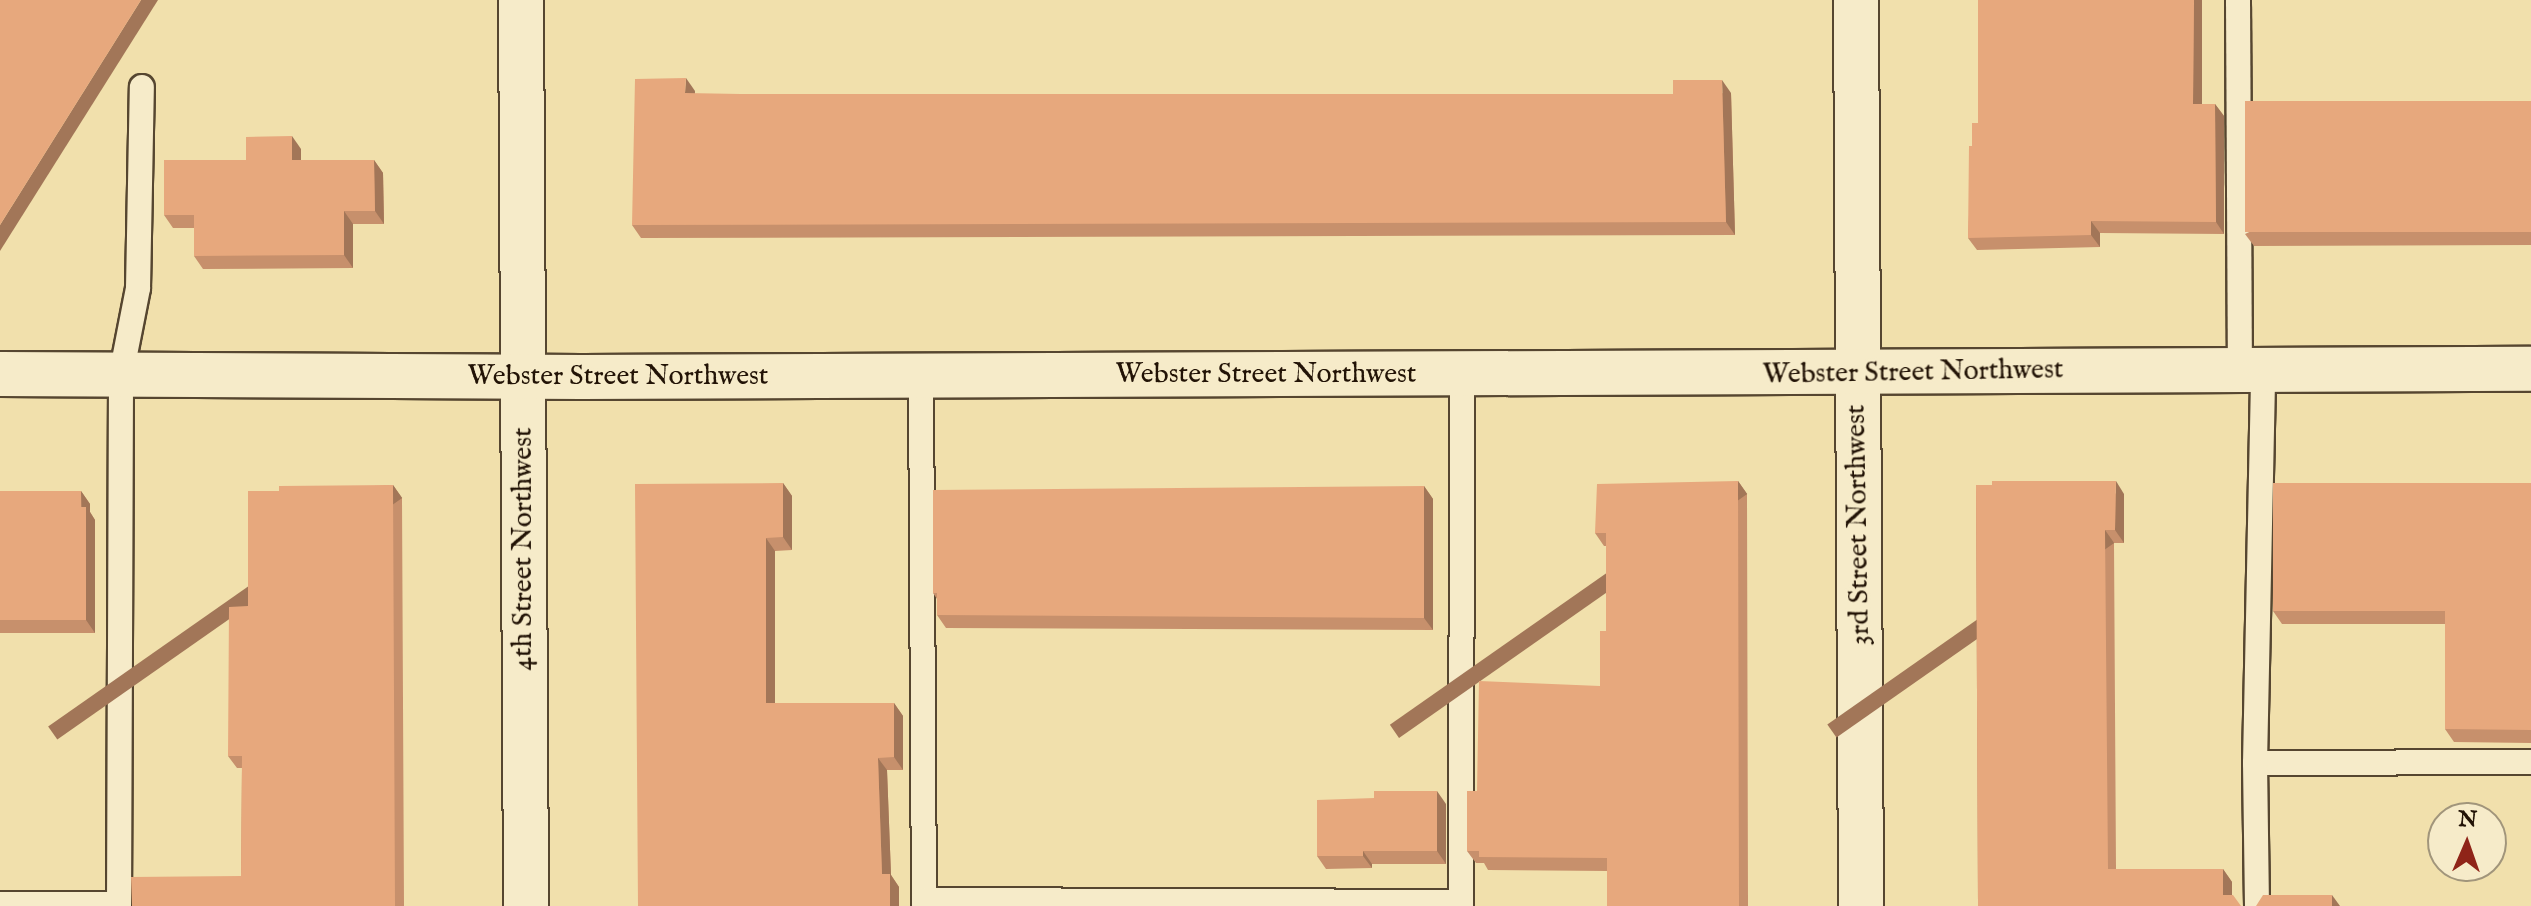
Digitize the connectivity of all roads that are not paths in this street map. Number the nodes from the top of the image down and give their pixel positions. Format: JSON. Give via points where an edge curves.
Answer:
{"nodes":[{"id":1,"x":521,"y":0,"type":"edge"},
{"id":2,"x":1856,"y":0,"type":"edge"},
{"id":3,"x":2238,"y":0,"type":"edge"},
{"id":4,"x":142,"y":87,"type":"dead end"},
{"id":5,"x":2531,"y":369,"type":"edge"},
{"id":6,"x":2252,"y":370,"type":"junction"},
{"id":7,"x":1857,"y":372,"type":"junction"},
{"id":8,"x":0,"y":374,"type":"edge"},
{"id":9,"x":121,"y":375,"type":"junction"},
{"id":10,"x":1462,"y":375,"type":"junction"},
{"id":11,"x":921,"y":376,"type":"junction"},
{"id":12,"x":523,"y":377,"type":"junction"},
{"id":13,"x":2531,"y":762,"type":"edge"},
{"id":14,"x":2255,"y":763,"type":"junction"},
{"id":15,"x":924,"y":903,"type":"edge"},
{"id":16,"x":0,"y":904,"type":"edge"},
{"id":17,"x":1461,"y":904,"type":"edge"},
{"id":18,"x":119,"y":905,"type":"edge"},
{"id":19,"x":526,"y":906,"type":"edge"},
{"id":20,"x":1861,"y":906,"type":"edge"},
{"id":21,"x":2257,"y":906,"type":"edge"}],
"edges":[{"from":1,"to":12,"type":"street","name":"4th Street Northwest"},
{"from":2,"to":7,"type":"street","name":"3rd Street Northwest"},
{"from":3,"to":6,"type":"lane"},
{"from":4,"to":9,"type":"lane","via":[[138,288]]},
{"from":5,"to":6,"type":"street","name":"Webster Street Northwest"},
{"from":6,"to":7,"type":"street","name":"Webster Street Northwest"},
{"from":6,"to":14,"type":"lane"},
{"from":7,"to":10,"type":"street","name":"Webster Street Northwest"},
{"from":7,"to":20,"type":"street","name":"3rd Street Northwest"},
{"from":8,"to":9,"type":"street","name":"Webster Street Northwest"},
{"from":9,"to":12,"type":"street","name":"Webster Street Northwest"},
{"from":9,"to":18,"type":"lane"},
{"from":10,"to":11,"type":"street","name":"Webster Street Northwest"},
{"from":10,"to":17,"type":"lane"},
{"from":11,"to":12,"type":"street","name":"Webster Street Northwest"},
{"from":11,"to":15,"type":"lane"},
{"from":12,"to":19,"type":"street","name":"4th Street Northwest"},
{"from":13,"to":14,"type":"lane"},
{"from":14,"to":21,"type":"lane"},
{"from":15,"to":17,"type":"lane"},
{"from":16,"to":18,"type":"lane"}]}
